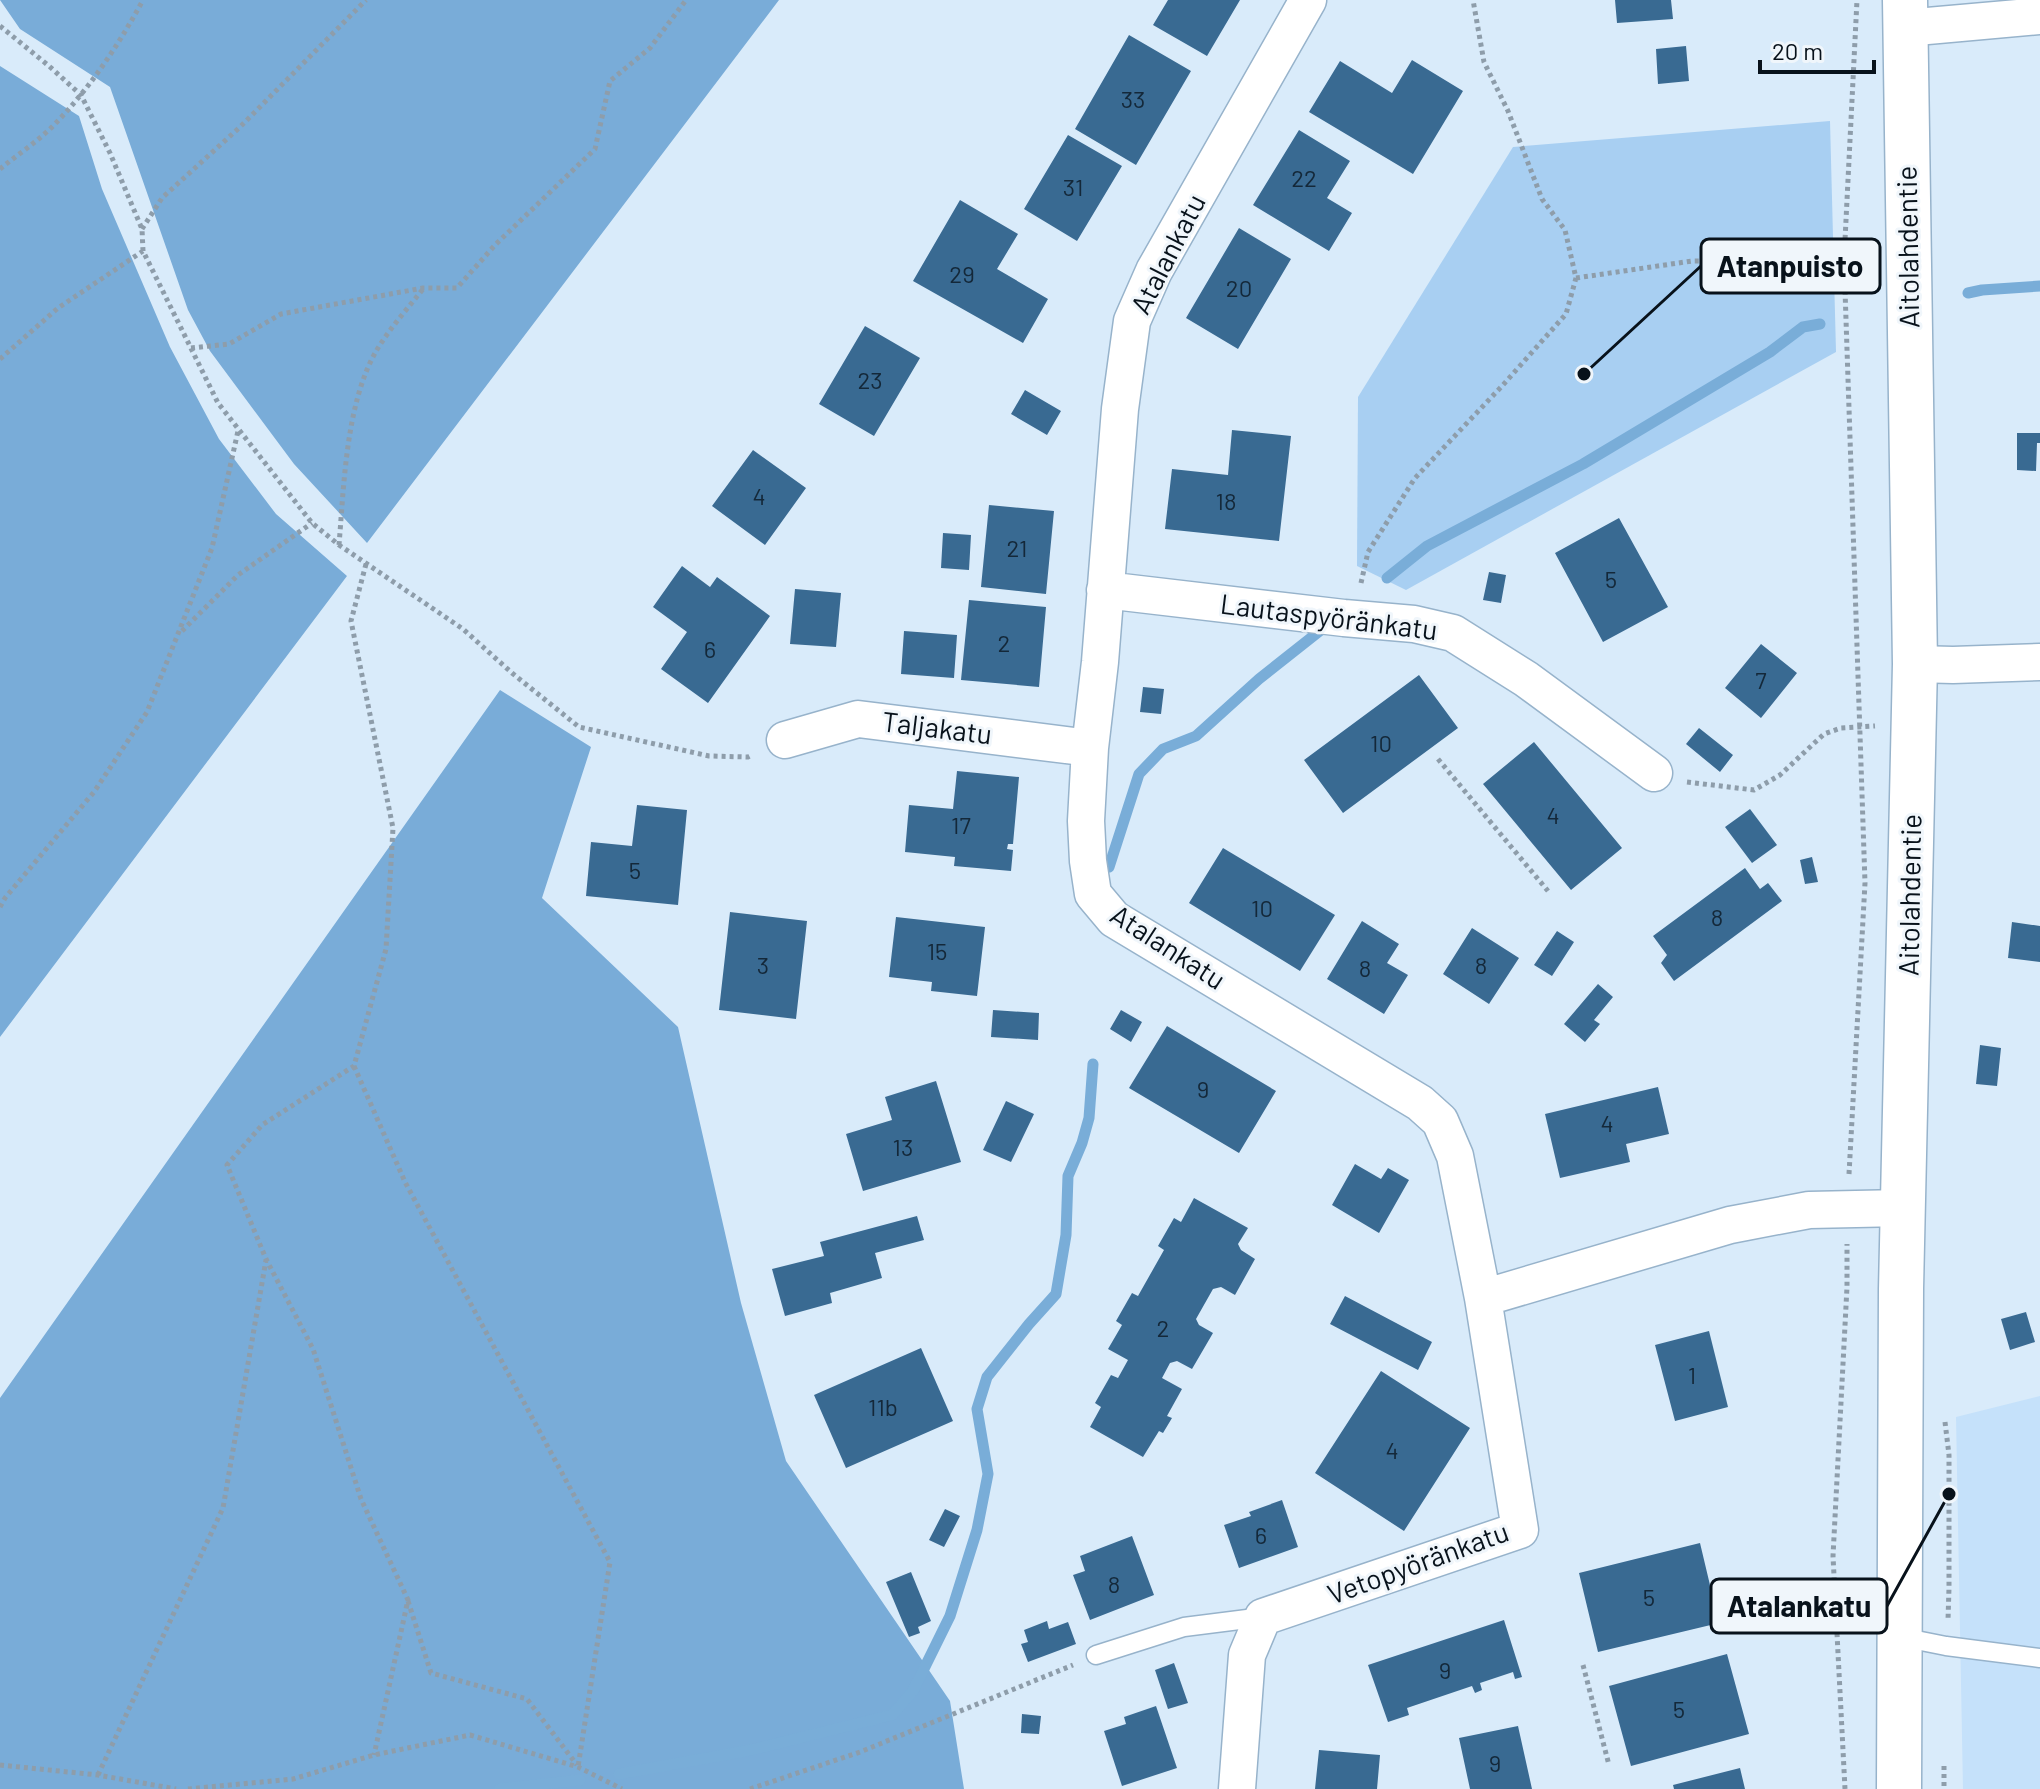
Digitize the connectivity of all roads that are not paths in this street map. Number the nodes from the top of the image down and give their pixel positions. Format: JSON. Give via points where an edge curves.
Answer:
{"nodes":[{"id":1,"x":1308,"y":0,"type":"edge"},
{"id":2,"x":1905,"y":14,"type":"edge"},
{"id":3,"x":2040,"y":16,"type":"edge"},
{"id":4,"x":1105,"y":590,"type":"junction"},
{"id":5,"x":2040,"y":662,"type":"edge"},
{"id":6,"x":1915,"y":664,"type":"junction"},
{"id":7,"x":785,"y":740,"type":"road end"},
{"id":8,"x":1090,"y":748,"type":"junction"},
{"id":9,"x":1654,"y":773,"type":"road end"},
{"id":10,"x":1903,"y":1208,"type":"junction"},
{"id":11,"x":1483,"y":1298,"type":"junction"},
{"id":12,"x":1263,"y":1617,"type":"junction"},
{"id":13,"x":1901,"y":1637,"type":"junction"},
{"id":14,"x":1096,"y":1655,"type":"road end"},
{"id":15,"x":2040,"y":1658,"type":"edge"},
{"id":16,"x":1237,"y":1789,"type":"edge"},
{"id":17,"x":1899,"y":1789,"type":"edge"}],
"edges":[{"from":1,"to":4,"type":"street","name":"Atalankatu","via":[[1154,271],[1132,321]]},
{"from":2,"to":3,"type":"street"},
{"from":2,"to":6,"type":"main road","name":"Aitolahdentie"},
{"from":4,"to":8,"type":"street","name":"Atalankatu"},
{"from":4,"to":9,"type":"street","name":"Lautaspyöränkatu","via":[[1414,624],[1453,633]]},
{"from":5,"to":6,"type":"street"},
{"from":6,"to":10,"type":"main road","name":"Aitolahdentie"},
{"from":7,"to":8,"type":"street","name":"Taljakatu","via":[[858,719]]},
{"from":8,"to":11,"type":"street","name":"Atalankatu","via":[[1086,821],[1093,894],[1114,919],[1420,1103],[1440,1121],[1455,1156]]},
{"from":10,"to":11,"type":"street","via":[[1809,1210],[1730,1225]]},
{"from":10,"to":13,"type":"main road","name":"Aitolahdentie"},
{"from":11,"to":12,"type":"street","name":"Vetopyöränkatu","via":[[1520,1530]]},
{"from":12,"to":14,"type":"lane","via":[[1184,1627]]},
{"from":12,"to":16,"type":"street","via":[[1247,1655]]},
{"from":13,"to":15,"type":"lane"},
{"from":13,"to":17,"type":"main road","name":"Aitolahdentie"}]}
